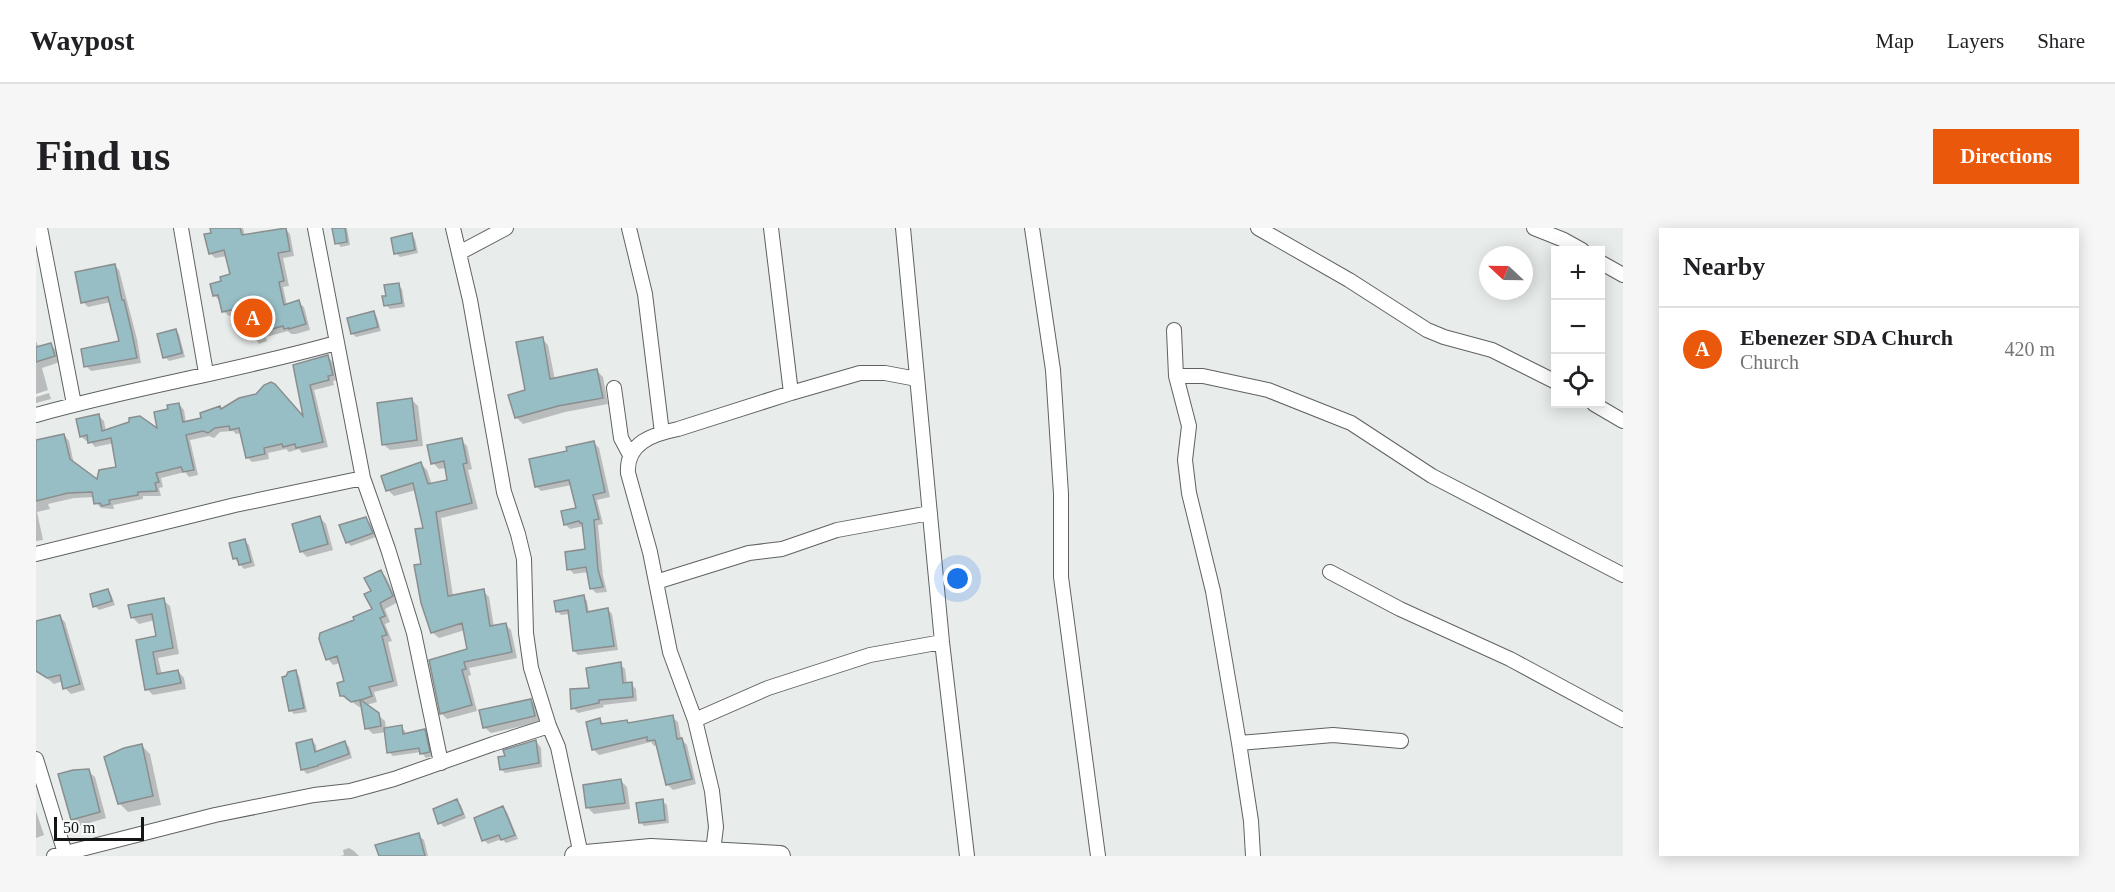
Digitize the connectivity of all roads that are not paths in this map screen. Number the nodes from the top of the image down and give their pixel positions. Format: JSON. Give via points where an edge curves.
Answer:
{"nodes":[{"id":1,"x":40,"y":228,"type":"edge"},
{"id":2,"x":181,"y":228,"type":"edge"},
{"id":3,"x":315,"y":228,"type":"edge"},
{"id":4,"x":453,"y":228,"type":"edge"},
{"id":5,"x":506,"y":228,"type":"edge"},
{"id":6,"x":629,"y":228,"type":"edge"},
{"id":7,"x":771,"y":228,"type":"edge"},
{"id":8,"x":903,"y":228,"type":"edge"},
{"id":9,"x":1032,"y":228,"type":"edge"},
{"id":10,"x":1258,"y":228,"type":"edge"},
{"id":11,"x":1534,"y":228,"type":"edge"},
{"id":12,"x":1575,"y":246,"type":"edge"},
{"id":13,"x":459,"y":253,"type":"junction"},
{"id":14,"x":1605,"y":265,"type":"edge"},
{"id":15,"x":1623,"y":275,"type":"edge"},
{"id":16,"x":1173,"y":330,"type":"dead end"},
{"id":17,"x":336,"y":343,"type":"junction"},
{"id":18,"x":206,"y":373,"type":"junction"},
{"id":19,"x":1176,"y":376,"type":"junction"},
{"id":20,"x":917,"y":379,"type":"junction"},
{"id":21,"x":1551,"y":380,"type":"edge"},
{"id":22,"x":614,"y":388,"type":"dead end"},
{"id":23,"x":791,"y":393,"type":"junction"},
{"id":24,"x":74,"y":404,"type":"junction"},
{"id":25,"x":1601,"y":408,"type":"edge"},
{"id":26,"x":36,"y":415,"type":"edge"},
{"id":27,"x":1623,"y":421,"type":"edge"},
{"id":28,"x":662,"y":433,"type":"junction"},
{"id":29,"x":630,"y":455,"type":"junction"},
{"id":30,"x":363,"y":478,"type":"junction"},
{"id":31,"x":930,"y":513,"type":"junction"},
{"id":32,"x":36,"y":554,"type":"edge"},
{"id":33,"x":1330,"y":572,"type":"dead end"},
{"id":34,"x":1623,"y":575,"type":"edge"},
{"id":35,"x":656,"y":582,"type":"junction"},
{"id":36,"x":942,"y":642,"type":"junction"},
{"id":37,"x":695,"y":720,"type":"junction"},
{"id":38,"x":1623,"y":720,"type":"edge"},
{"id":39,"x":549,"y":726,"type":"junction"},
{"id":40,"x":1401,"y":741,"type":"dead end"},
{"id":41,"x":1239,"y":743,"type":"junction"},
{"id":42,"x":36,"y":759,"type":"edge"},
{"id":43,"x":441,"y":764,"type":"junction"},
{"id":44,"x":706,"y":853,"type":"edge"},
{"id":45,"x":60,"y":855,"type":"edge"},
{"id":46,"x":578,"y":855,"type":"edge"},
{"id":47,"x":780,"y":856,"type":"edge"},
{"id":48,"x":967,"y":856,"type":"edge"},
{"id":49,"x":1098,"y":856,"type":"edge"},
{"id":50,"x":1253,"y":856,"type":"edge"}],
"edges":[{"from":1,"to":24,"type":"street"},
{"from":2,"to":18,"type":"street"},
{"from":3,"to":17,"type":"street"},
{"from":4,"to":13,"type":"street"},
{"from":5,"to":13,"type":"street"},
{"from":6,"to":28,"type":"street","via":[[645,294]]},
{"from":7,"to":23,"type":"street"},
{"from":8,"to":20,"type":"street"},
{"from":9,"to":49,"type":"street","via":[[1053,370],[1061,577]]},
{"from":10,"to":21,"type":"street","via":[[1427,330],[1492,350]]},
{"from":11,"to":12,"type":"street"},
{"from":13,"to":39,"type":"street","via":[[504,492],[524,559],[531,668]]},
{"from":14,"to":15,"type":"street"},
{"from":16,"to":19,"type":"street"},
{"from":17,"to":18,"type":"street","via":[[268,362]]},
{"from":17,"to":30,"type":"street"},
{"from":18,"to":24,"type":"street"},
{"from":19,"to":34,"type":"street","via":[[1203,376],[1268,390],[1351,423],[1432,476]]},
{"from":19,"to":41,"type":"street","via":[[1189,426],[1185,460],[1189,493],[1213,591]]},
{"from":20,"to":23,"type":"street","via":[[860,373]]},
{"from":20,"to":31,"type":"street"},
{"from":22,"to":29,"type":"street","via":[[621,438]]},
{"from":23,"to":28,"type":"street"},
{"from":24,"to":26,"type":"street"},
{"from":25,"to":27,"type":"street"},
{"from":28,"to":29,"type":"street","via":[[642,441]]},
{"from":29,"to":35,"type":"street","via":[[628,473]]},
{"from":30,"to":32,"type":"street"},
{"from":30,"to":43,"type":"street","via":[[414,633]]},
{"from":31,"to":35,"type":"street","via":[[837,530],[782,549],[749,553]]},
{"from":31,"to":36,"type":"street"},
{"from":33,"to":38,"type":"street","via":[[1510,659]]},
{"from":35,"to":37,"type":"street","via":[[674,664]]},
{"from":36,"to":37,"type":"street","via":[[870,655],[768,688]]},
{"from":36,"to":48,"type":"street"},
{"from":37,"to":44,"type":"street","via":[[712,791],[716,827]]},
{"from":39,"to":43,"type":"street"},
{"from":39,"to":46,"type":"street","via":[[558,747]]},
{"from":40,"to":41,"type":"street","via":[[1333,735]]},
{"from":41,"to":50,"type":"street"},
{"from":42,"to":45,"type":"street"},
{"from":43,"to":45,"type":"street","via":[[350,791],[215,815]]},
{"from":44,"to":46,"type":"street","via":[[651,849]]},
{"from":44,"to":47,"type":"street"}]}
